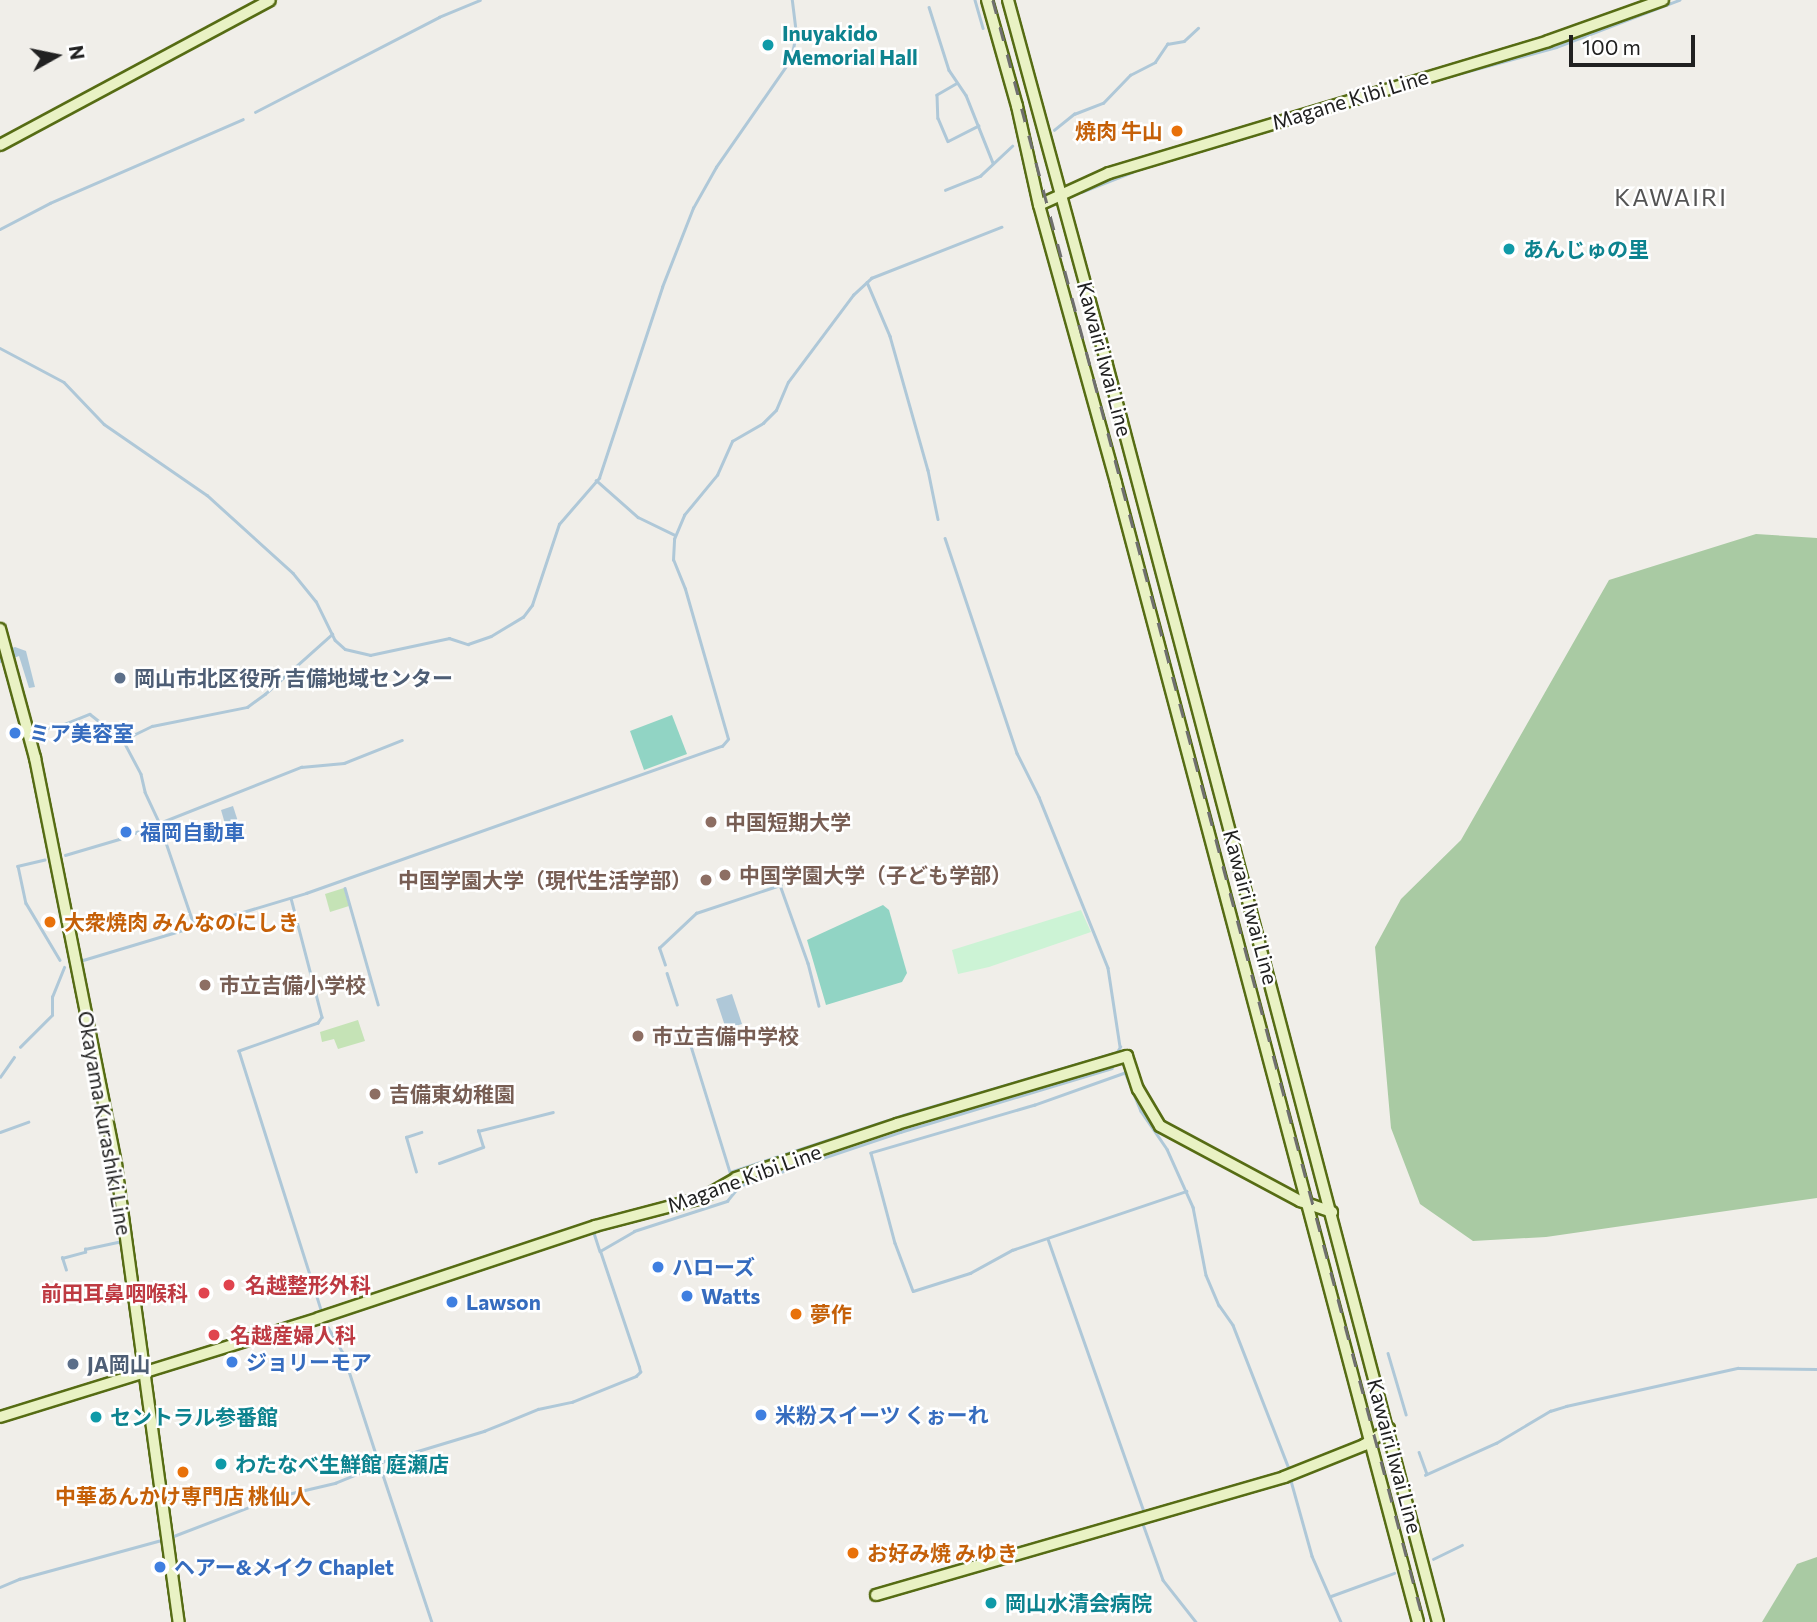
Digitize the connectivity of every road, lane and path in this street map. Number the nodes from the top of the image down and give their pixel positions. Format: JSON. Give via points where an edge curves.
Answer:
{"nodes":[{"id":1,"x":270,"y":0,"type":"edge"},
{"id":2,"x":988,"y":0,"type":"edge"},
{"id":3,"x":1008,"y":0,"type":"edge"},
{"id":4,"x":1663,"y":0,"type":"edge"},
{"id":5,"x":0,"y":145,"type":"edge"},
{"id":6,"x":1060,"y":193,"type":"junction"},
{"id":7,"x":1039,"y":205,"type":"junction"},
{"id":8,"x":0,"y":629,"type":"edge"},
{"id":9,"x":1307,"y":1205,"type":"junction"},
{"id":10,"x":1332,"y":1212,"type":"junction"},
{"id":11,"x":145,"y":1371,"type":"junction"},
{"id":12,"x":0,"y":1417,"type":"edge"},
{"id":13,"x":1389,"y":1429,"type":"junction"},
{"id":14,"x":1370,"y":1441,"type":"junction"},
{"id":15,"x":876,"y":1595,"type":"dead end"},
{"id":16,"x":179,"y":1622,"type":"edge"},
{"id":17,"x":1418,"y":1622,"type":"edge"},
{"id":18,"x":1438,"y":1622,"type":"edge"}],
"edges":[{"from":1,"to":5,"type":"main road"},
{"from":2,"to":7,"type":"main road","name":"Kawairi Iwai Line"},
{"from":3,"to":6,"type":"main road","name":"Kawairi Iwai Line"},
{"from":4,"to":6,"type":"main road","name":"Magane Kibi Line","via":[[1548,41],[1108,173]]},
{"from":6,"to":7,"type":"main road","name":"Magane Kibi Line"},
{"from":6,"to":10,"type":"main road","name":"Kawairi Iwai Line"},
{"from":7,"to":9,"type":"main road","name":"Kawairi Iwai Line"},
{"from":8,"to":11,"type":"main road","name":"Okayama Kurashiki Line","via":[[35,758],[106,1114]]},
{"from":9,"to":10,"type":"main road","name":"Magane Kibi Line"},
{"from":9,"to":11,"type":"main road","name":"Magane Kibi Line","via":[[1160,1126],[1138,1089],[1127,1056],[897,1124],[736,1178],[702,1198],[595,1226]]},
{"from":9,"to":14,"type":"main road","name":"Kawairi Iwai Line"},
{"from":10,"to":13,"type":"main road","name":"Kawairi Iwai Line"},
{"from":11,"to":12,"type":"main road"},
{"from":11,"to":16,"type":"main road","name":"Okayama Kurashiki Line"},
{"from":13,"to":14,"type":"main road"},
{"from":13,"to":18,"type":"main road","name":"Kawairi Iwai Line"},
{"from":14,"to":15,"type":"main road","via":[[1290,1475]]},
{"from":14,"to":17,"type":"main road","name":"Kawairi Iwai Line"}]}
